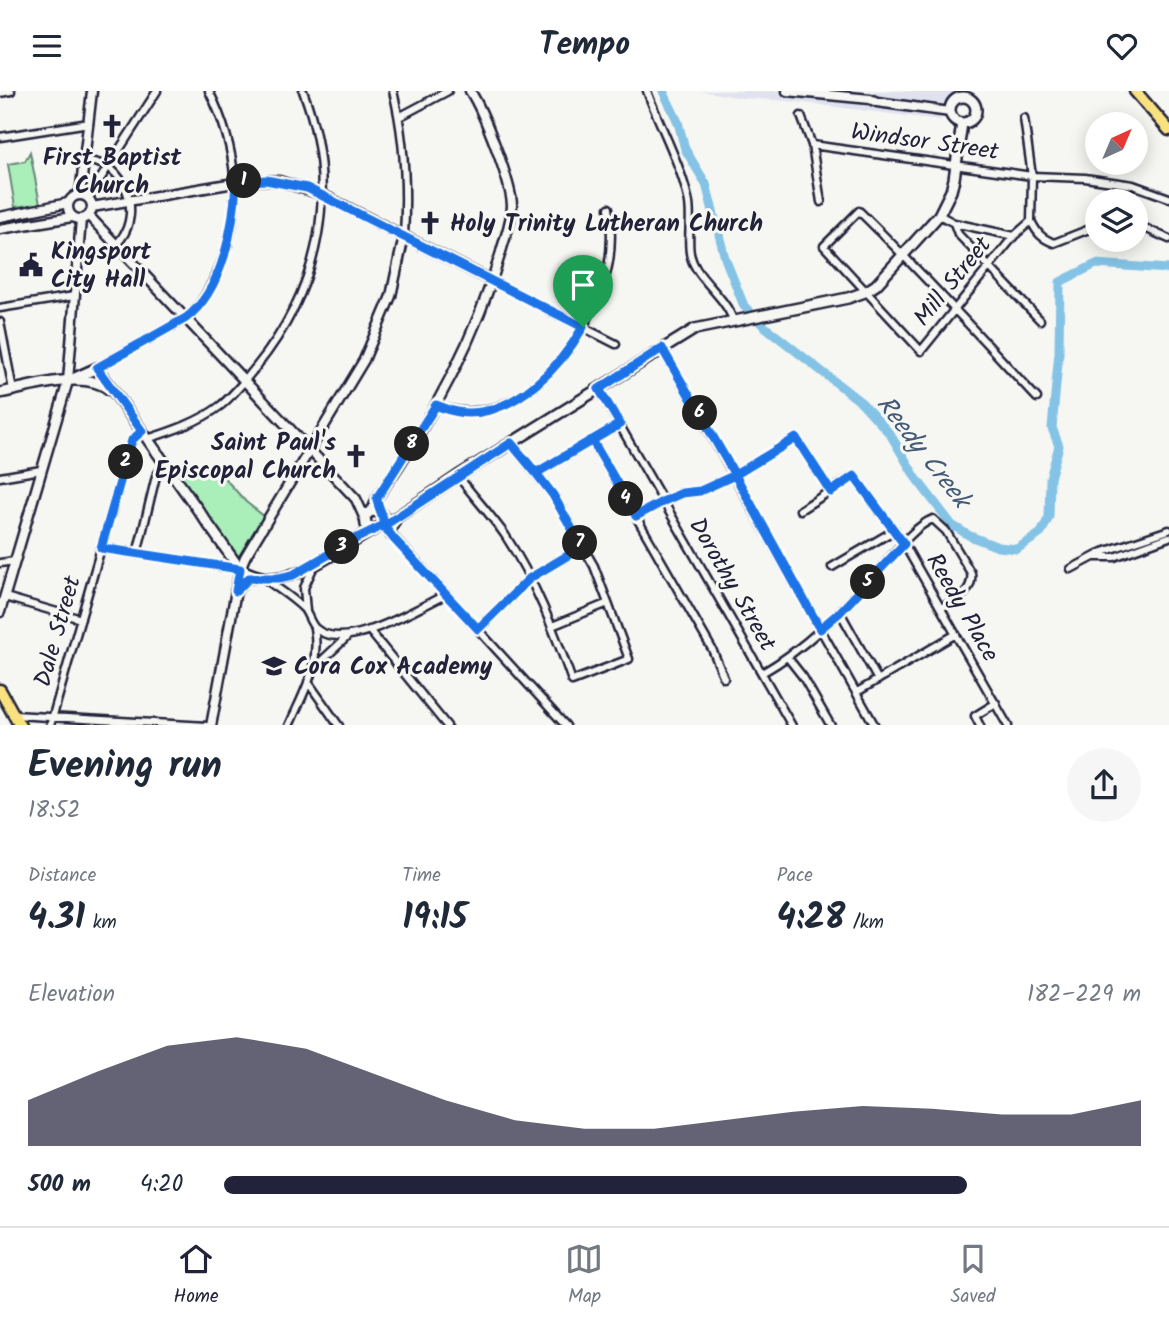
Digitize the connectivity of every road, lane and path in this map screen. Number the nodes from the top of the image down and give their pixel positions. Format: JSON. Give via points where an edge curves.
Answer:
{"nodes":[{"id":1,"x":11,"y":91,"type":"edge"},
{"id":2,"x":92,"y":91,"type":"edge"},
{"id":3,"x":157,"y":91,"type":"edge"},
{"id":4,"x":209,"y":91,"type":"edge"},
{"id":5,"x":303,"y":91,"type":"edge"},
{"id":6,"x":393,"y":91,"type":"edge"},
{"id":7,"x":448,"y":91,"type":"edge"},
{"id":8,"x":470,"y":91,"type":"edge"},
{"id":9,"x":647,"y":91,"type":"edge"},
{"id":10,"x":787,"y":91,"type":"edge"},
{"id":11,"x":1135,"y":91,"type":"edge"},
{"id":12,"x":825,"y":92,"type":"edge"},
{"id":13,"x":0,"y":93,"type":"edge"},
{"id":14,"x":964,"y":94,"type":"edge"},
{"id":15,"x":951,"y":108,"type":"junction"},
{"id":16,"x":801,"y":116,"type":"dead end"},
{"id":17,"x":399,"y":117,"type":"junction"},
{"id":18,"x":1024,"y":118,"type":"dead end"},
{"id":19,"x":89,"y":123,"type":"junction"},
{"id":20,"x":962,"y":123,"type":"junction"},
{"id":21,"x":1169,"y":130,"type":"edge"},
{"id":22,"x":0,"y":137,"type":"edge"},
{"id":23,"x":812,"y":145,"type":"junction"},
{"id":24,"x":86,"y":160,"type":"junction"},
{"id":25,"x":956,"y":166,"type":"junction"},
{"id":26,"x":110,"y":167,"type":"junction"},
{"id":27,"x":1032,"y":176,"type":"junction"},
{"id":28,"x":236,"y":182,"type":"junction"},
{"id":29,"x":321,"y":194,"type":"junction"},
{"id":30,"x":84,"y":196,"type":"junction"},
{"id":31,"x":1169,"y":198,"type":"edge"},
{"id":32,"x":130,"y":200,"type":"junction"},
{"id":33,"x":821,"y":202,"type":"dead end"},
{"id":34,"x":68,"y":203,"type":"junction"},
{"id":35,"x":609,"y":208,"type":"dead end"},
{"id":36,"x":84,"y":215,"type":"junction"},
{"id":37,"x":939,"y":215,"type":"junction"},
{"id":38,"x":0,"y":217,"type":"edge"},
{"id":39,"x":1031,"y":221,"type":"junction"},
{"id":40,"x":954,"y":223,"type":"junction"},
{"id":41,"x":0,"y":229,"type":"edge"},
{"id":42,"x":1148,"y":229,"type":"edge"},
{"id":43,"x":1085,"y":231,"type":"edge"},
{"id":44,"x":404,"y":236,"type":"junction"},
{"id":45,"x":1014,"y":236,"type":"junction"},
{"id":46,"x":1169,"y":239,"type":"edge"},
{"id":47,"x":116,"y":243,"type":"junction"},
{"id":48,"x":904,"y":254,"type":"junction"},
{"id":49,"x":78,"y":257,"type":"junction"},
{"id":50,"x":990,"y":267,"type":"junction"},
{"id":51,"x":492,"y":281,"type":"junction"},
{"id":52,"x":865,"y":292,"type":"junction"},
{"id":53,"x":74,"y":296,"type":"junction"},
{"id":54,"x":0,"y":308,"type":"edge"},
{"id":55,"x":953,"y":309,"type":"junction"},
{"id":56,"x":186,"y":318,"type":"junction"},
{"id":57,"x":737,"y":319,"type":"junction"},
{"id":58,"x":1041,"y":320,"type":"dead end"},
{"id":59,"x":0,"y":322,"type":"edge"},
{"id":60,"x":583,"y":327,"type":"junction"},
{"id":61,"x":616,"y":344,"type":"dead end"},
{"id":62,"x":662,"y":348,"type":"junction"},
{"id":63,"x":97,"y":368,"type":"junction"},
{"id":64,"x":68,"y":380,"type":"junction"},
{"id":65,"x":245,"y":381,"type":"junction"},
{"id":66,"x":599,"y":389,"type":"junction"},
{"id":67,"x":13,"y":390,"type":"junction"},
{"id":68,"x":0,"y":393,"type":"edge"},
{"id":69,"x":1037,"y":398,"type":"dead end"},
{"id":70,"x":120,"y":399,"type":"junction"},
{"id":71,"x":436,"y":405,"type":"junction"},
{"id":72,"x":620,"y":424,"type":"junction"},
{"id":73,"x":145,"y":435,"type":"junction"},
{"id":74,"x":592,"y":440,"type":"junction"},
{"id":75,"x":511,"y":443,"type":"junction"},
{"id":76,"x":310,"y":450,"type":"junction"},
{"id":77,"x":165,"y":464,"type":"junction"},
{"id":78,"x":41,"y":470,"type":"junction"},
{"id":79,"x":536,"y":473,"type":"junction"},
{"id":80,"x":735,"y":475,"type":"junction"},
{"id":81,"x":0,"y":477,"type":"edge"},
{"id":82,"x":458,"y":477,"type":"junction"},
{"id":83,"x":831,"y":492,"type":"junction"},
{"id":84,"x":377,"y":498,"type":"junction"},
{"id":85,"x":356,"y":499,"type":"junction"},
{"id":86,"x":664,"y":501,"type":"junction"},
{"id":87,"x":800,"y":510,"type":"dead end"},
{"id":88,"x":398,"y":515,"type":"junction"},
{"id":89,"x":636,"y":516,"type":"junction"},
{"id":90,"x":375,"y":520,"type":"junction"},
{"id":91,"x":895,"y":530,"type":"junction"},
{"id":92,"x":1169,"y":530,"type":"edge"},
{"id":93,"x":393,"y":537,"type":"junction"},
{"id":94,"x":1169,"y":537,"type":"edge"},
{"id":95,"x":904,"y":544,"type":"junction"},
{"id":96,"x":582,"y":547,"type":"junction"},
{"id":97,"x":101,"y":548,"type":"junction"},
{"id":98,"x":137,"y":554,"type":"junction"},
{"id":99,"x":1095,"y":557,"type":"junction"},
{"id":100,"x":15,"y":561,"type":"junction"},
{"id":101,"x":0,"y":563,"type":"edge"},
{"id":102,"x":314,"y":564,"type":"junction"},
{"id":103,"x":832,"y":567,"type":"dead end"},
{"id":104,"x":240,"y":569,"type":"junction"},
{"id":105,"x":1071,"y":569,"type":"dead end"},
{"id":106,"x":260,"y":577,"type":"junction"},
{"id":107,"x":530,"y":578,"type":"junction"},
{"id":108,"x":236,"y":591,"type":"junction"},
{"id":109,"x":445,"y":595,"type":"junction"},
{"id":110,"x":5,"y":597,"type":"junction"},
{"id":111,"x":608,"y":603,"type":"junction"},
{"id":112,"x":941,"y":608,"type":"junction"},
{"id":113,"x":0,"y":611,"type":"edge"},
{"id":114,"x":306,"y":611,"type":"junction"},
{"id":115,"x":840,"y":612,"type":"junction"},
{"id":116,"x":80,"y":619,"type":"junction"},
{"id":117,"x":552,"y":625,"type":"junction"},
{"id":118,"x":314,"y":628,"type":"junction"},
{"id":119,"x":478,"y":629,"type":"junction"},
{"id":120,"x":820,"y":629,"type":"junction"},
{"id":121,"x":369,"y":631,"type":"junction"},
{"id":122,"x":956,"y":634,"type":"junction"},
{"id":123,"x":347,"y":637,"type":"junction"},
{"id":124,"x":788,"y":658,"type":"junction"},
{"id":125,"x":315,"y":667,"type":"junction"},
{"id":126,"x":762,"y":673,"type":"junction"},
{"id":127,"x":724,"y":678,"type":"dead end"},
{"id":128,"x":878,"y":680,"type":"junction"},
{"id":129,"x":308,"y":683,"type":"junction"},
{"id":130,"x":0,"y":690,"type":"edge"},
{"id":131,"x":857,"y":692,"type":"junction"},
{"id":132,"x":996,"y":703,"type":"junction"},
{"id":133,"x":14,"y":715,"type":"junction"},
{"id":134,"x":53,"y":716,"type":"junction"},
{"id":135,"x":133,"y":724,"type":"edge"},
{"id":136,"x":19,"y":725,"type":"edge"},
{"id":137,"x":50,"y":725,"type":"edge"},
{"id":138,"x":171,"y":725,"type":"edge"},
{"id":139,"x":209,"y":725,"type":"edge"},
{"id":140,"x":289,"y":725,"type":"edge"},
{"id":141,"x":338,"y":725,"type":"edge"},
{"id":142,"x":446,"y":725,"type":"edge"},
{"id":143,"x":565,"y":725,"type":"edge"},
{"id":144,"x":791,"y":725,"type":"edge"},
{"id":145,"x":830,"y":725,"type":"edge"},
{"id":146,"x":875,"y":725,"type":"edge"},
{"id":147,"x":980,"y":725,"type":"edge"},
{"id":148,"x":1007,"y":725,"type":"edge"}],
"edges":[{"from":1,"to":13,"type":"street"},
{"from":2,"to":19,"type":"street"},
{"from":3,"to":26,"type":"street"},
{"from":4,"to":28,"type":"street","via":[[226,129]]},
{"from":5,"to":29,"type":"street","via":[[317,140]]},
{"from":6,"to":17,"type":"street"},
{"from":7,"to":17,"type":"street"},
{"from":8,"to":51,"type":"street","via":[[484,116],[511,201]]},
{"from":9,"to":57,"type":"street","via":[[688,198],[691,258]]},
{"from":10,"to":12,"type":"street"},
{"from":11,"to":21,"type":"main road"},
{"from":12,"to":15,"type":"street"},
{"from":14,"to":15,"type":"main road"},
{"from":14,"to":20,"type":"main road","via":[[976,111],[970,121]]},
{"from":15,"to":20,"type":"main road","via":[[954,120]]},
{"from":16,"to":23,"type":"street"},
{"from":17,"to":44,"type":"street","via":[[406,174]]},
{"from":18,"to":27,"type":"street"},
{"from":19,"to":22,"type":"street"},
{"from":19,"to":24,"type":"street"},
{"from":20,"to":25,"type":"main road"},
{"from":23,"to":25,"type":"street","name":"Windsor Street"},
{"from":23,"to":33,"type":"street"},
{"from":24,"to":26,"type":"street"},
{"from":24,"to":30,"type":"street"},
{"from":25,"to":27,"type":"street","name":"Windsor Street"},
{"from":25,"to":37,"type":"main road"},
{"from":26,"to":30,"type":"street"},
{"from":26,"to":32,"type":"street"},
{"from":27,"to":31,"type":"street","name":"Windsor Street","via":[[1133,184]]},
{"from":27,"to":39,"type":"street"},
{"from":28,"to":29,"type":"street","via":[[279,181]]},
{"from":28,"to":32,"type":"street"},
{"from":28,"to":56,"type":"street","via":[[231,229],[221,263],[207,292]]},
{"from":29,"to":44,"type":"street"},
{"from":29,"to":65,"type":"street","via":[[314,252],[302,291],[277,341]]},
{"from":30,"to":34,"type":"street"},
{"from":30,"to":36,"type":"street"},
{"from":32,"to":36,"type":"street"},
{"from":32,"to":47,"type":"street","via":[[130,226]]},
{"from":34,"to":36,"type":"street","via":[[68,211]]},
{"from":34,"to":38,"type":"street"},
{"from":35,"to":60,"type":"street","via":[[611,240],[605,278]]},
{"from":36,"to":41,"type":"street"},
{"from":36,"to":47,"type":"street"},
{"from":36,"to":49,"type":"street"},
{"from":37,"to":40,"type":"street"},
{"from":37,"to":48,"type":"main road"},
{"from":39,"to":43,"type":"street","via":[[1036,233],[1054,243]]},
{"from":39,"to":45,"type":"street","name":"Mill Street"},
{"from":40,"to":45,"type":"street"},
{"from":40,"to":50,"type":"street","via":[[958,234]]},
{"from":42,"to":46,"type":"street"},
{"from":44,"to":51,"type":"street"},
{"from":44,"to":76,"type":"street","via":[[391,296],[373,342]]},
{"from":45,"to":50,"type":"street","name":"Mill Street"},
{"from":47,"to":49,"type":"street","via":[[100,255]]},
{"from":47,"to":56,"type":"street"},
{"from":48,"to":52,"type":"main road"},
{"from":48,"to":52,"type":"street","via":[[859,211],[842,227],[824,246]]},
{"from":48,"to":55,"type":"street"},
{"from":49,"to":53,"type":"street"},
{"from":50,"to":55,"type":"street","name":"Mill Street"},
{"from":50,"to":58,"type":"street"},
{"from":51,"to":60,"type":"street"},
{"from":51,"to":71,"type":"street"},
{"from":52,"to":55,"type":"street","name":"Mill Street","via":[[920,351]]},
{"from":52,"to":57,"type":"main road"},
{"from":53,"to":54,"type":"street"},
{"from":53,"to":64,"type":"street"},
{"from":55,"to":69,"type":"street"},
{"from":56,"to":63,"type":"street"},
{"from":56,"to":65,"type":"street"},
{"from":57,"to":62,"type":"main road","via":[[695,329]]},
{"from":59,"to":67,"type":"street"},
{"from":60,"to":61,"type":"street"},
{"from":60,"to":71,"type":"street","via":[[537,385],[502,405],[469,414]]},
{"from":62,"to":66,"type":"main road"},
{"from":62,"to":80,"type":"street"},
{"from":63,"to":64,"type":"main road"},
{"from":63,"to":70,"type":"main road"},
{"from":64,"to":67,"type":"main road"},
{"from":64,"to":70,"type":"main road","via":[[100,383]]},
{"from":64,"to":78,"type":"street"},
{"from":65,"to":73,"type":"street","via":[[220,406],[181,428]]},
{"from":65,"to":76,"type":"street"},
{"from":66,"to":72,"type":"street","name":"Dorothy Street"},
{"from":66,"to":75,"type":"main road"},
{"from":67,"to":68,"type":"main road"},
{"from":70,"to":73,"type":"main road"},
{"from":71,"to":84,"type":"street"},
{"from":72,"to":74,"type":"street"},
{"from":72,"to":86,"type":"street","name":"Dorothy Street"},
{"from":73,"to":77,"type":"main road"},
{"from":73,"to":97,"type":"street","name":"Dale Street","via":[[132,440]]},
{"from":74,"to":79,"type":"street"},
{"from":74,"to":89,"type":"street"},
{"from":75,"to":79,"type":"street"},
{"from":75,"to":82,"type":"main road"},
{"from":76,"to":85,"type":"street"},
{"from":76,"to":104,"type":"street"},
{"from":77,"to":98,"type":"street","via":[[156,476]]},
{"from":77,"to":104,"type":"main road"},
{"from":78,"to":81,"type":"street"},
{"from":78,"to":100,"type":"street"},
{"from":79,"to":96,"type":"street"},
{"from":80,"to":83,"type":"street","via":[[796,438]]},
{"from":80,"to":86,"type":"street"},
{"from":80,"to":120,"type":"street"},
{"from":82,"to":88,"type":"main road"},
{"from":82,"to":107,"type":"street","via":[[504,534]]},
{"from":83,"to":87,"type":"street"},
{"from":83,"to":91,"type":"street","name":"Reedy Place","via":[[854,476]]},
{"from":84,"to":85,"type":"street","via":[[372,502]]},
{"from":84,"to":90,"type":"street"},
{"from":85,"to":90,"type":"street"},
{"from":86,"to":89,"type":"street"},
{"from":86,"to":126,"type":"street","name":"Dorothy Street"},
{"from":88,"to":90,"type":"main road","via":[[388,523]]},
{"from":88,"to":93,"type":"main road","via":[[390,530]]},
{"from":89,"to":127,"type":"street"},
{"from":90,"to":93,"type":"street"},
{"from":90,"to":102,"type":"main road","via":[[357,538]]},
{"from":91,"to":95,"type":"street","name":"Reedy Place"},
{"from":91,"to":103,"type":"street"},
{"from":92,"to":99,"type":"street"},
{"from":93,"to":109,"type":"street"},
{"from":94,"to":99,"type":"street","via":[[1114,557]]},
{"from":95,"to":112,"type":"street","name":"Reedy Place"},
{"from":95,"to":112,"type":"street","via":[[924,523],[936,520],[971,573],[965,593]]},
{"from":95,"to":115,"type":"street"},
{"from":96,"to":107,"type":"street"},
{"from":96,"to":111,"type":"street"},
{"from":97,"to":98,"type":"street"},
{"from":97,"to":116,"type":"street","name":"Dale Street"},
{"from":98,"to":104,"type":"street"},
{"from":99,"to":105,"type":"street"},
{"from":100,"to":101,"type":"street"},
{"from":100,"to":110,"type":"street"},
{"from":102,"to":106,"type":"main road","via":[[286,577]]},
{"from":102,"to":114,"type":"street","via":[[304,588]]},
{"from":104,"to":106,"type":"main road"},
{"from":104,"to":108,"type":"street"},
{"from":106,"to":108,"type":"main road","via":[[246,579]]},
{"from":106,"to":114,"type":"street"},
{"from":107,"to":117,"type":"street"},
{"from":107,"to":119,"type":"street"},
{"from":108,"to":139,"type":"street"},
{"from":109,"to":119,"type":"street"},
{"from":109,"to":121,"type":"street"},
{"from":110,"to":113,"type":"street"},
{"from":110,"to":116,"type":"street"},
{"from":111,"to":117,"type":"street"},
{"from":111,"to":117,"type":"street","via":[[629,659],[572,681]]},
{"from":112,"to":122,"type":"street","name":"Reedy Place"},
{"from":114,"to":118,"type":"street"},
{"from":115,"to":120,"type":"street"},
{"from":115,"to":128,"type":"street"},
{"from":116,"to":134,"type":"street","name":"Dale Street"},
{"from":118,"to":123,"type":"street"},
{"from":118,"to":125,"type":"street"},
{"from":119,"to":143,"type":"street"},
{"from":120,"to":124,"type":"street"},
{"from":120,"to":131,"type":"street"},
{"from":121,"to":123,"type":"street"},
{"from":121,"to":142,"type":"street"},
{"from":122,"to":128,"type":"street"},
{"from":122,"to":132,"type":"street","name":"Reedy Place"},
{"from":123,"to":125,"type":"street"},
{"from":124,"to":126,"type":"street"},
{"from":124,"to":145,"type":"street"},
{"from":125,"to":129,"type":"street"},
{"from":126,"to":144,"type":"street","name":"Dorothy Street"},
{"from":128,"to":131,"type":"street"},
{"from":129,"to":140,"type":"street"},
{"from":129,"to":141,"type":"street"},
{"from":130,"to":133,"type":"main road"},
{"from":131,"to":146,"type":"street"},
{"from":132,"to":147,"type":"street","via":[[975,716]]},
{"from":132,"to":148,"type":"street","name":"Reedy Place"},
{"from":133,"to":134,"type":"street"},
{"from":133,"to":136,"type":"main road"},
{"from":134,"to":135,"type":"street"},
{"from":134,"to":137,"type":"street","name":"Dale Street"},
{"from":135,"to":138,"type":"street"}]}
